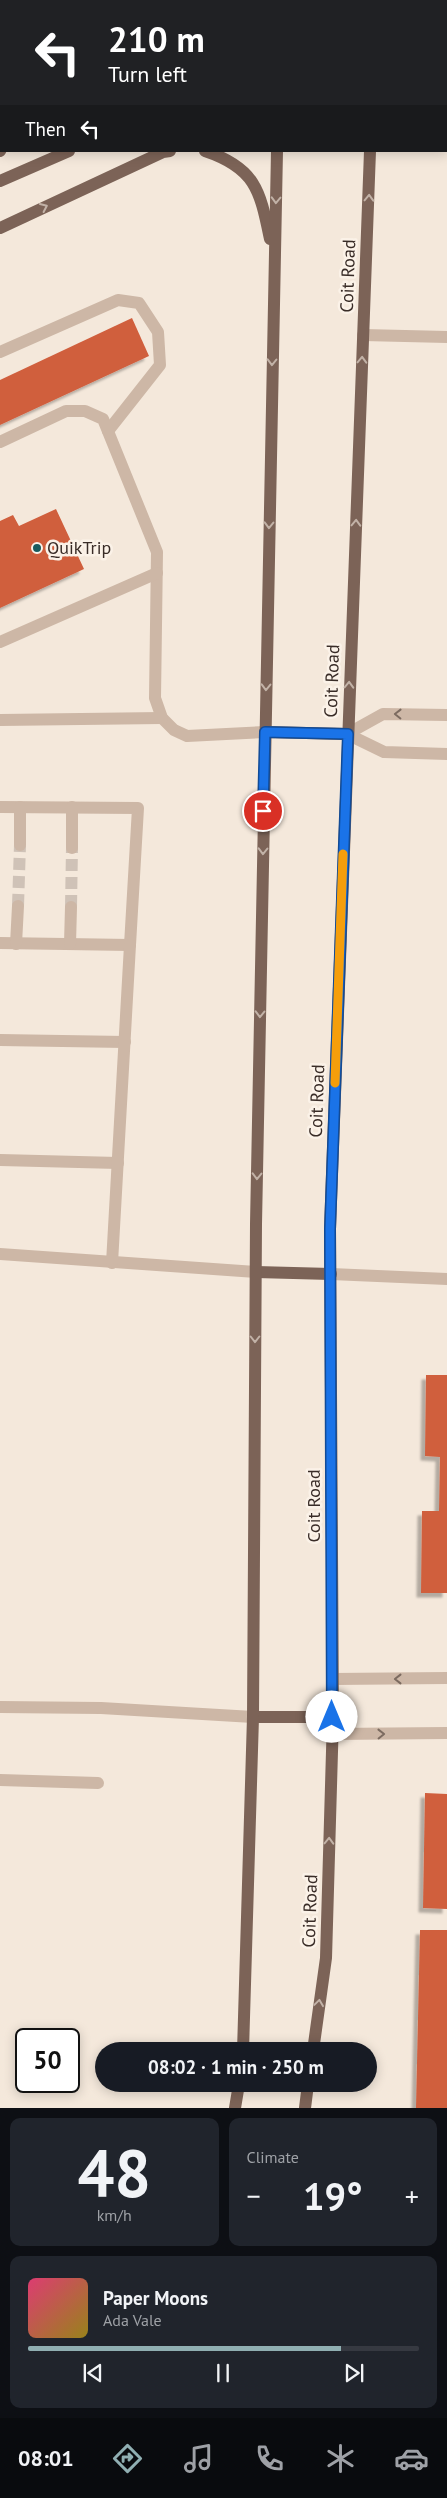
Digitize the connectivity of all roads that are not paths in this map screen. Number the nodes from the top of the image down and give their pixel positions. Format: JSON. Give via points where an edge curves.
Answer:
{"nodes":[{"id":1,"x":67,"y":152,"type":"edge"},
{"id":2,"x":163,"y":152,"type":"edge"},
{"id":3,"x":208,"y":152,"type":"edge"},
{"id":4,"x":277,"y":152,"type":"edge"},
{"id":5,"x":370,"y":152,"type":"edge"},
{"id":6,"x":0,"y":181,"type":"edge"},
{"id":7,"x":0,"y":228,"type":"edge"},
{"id":8,"x":274,"y":261,"type":"junction"},
{"id":9,"x":363,"y":335,"type":"junction"},
{"id":10,"x":447,"y":337,"type":"edge"},
{"id":11,"x":0,"y":352,"type":"edge"},
{"id":12,"x":108,"y":431,"type":"junction"},
{"id":13,"x":0,"y":442,"type":"edge"},
{"id":14,"x":157,"y":573,"type":"junction"},
{"id":15,"x":0,"y":642,"type":"edge"},
{"id":16,"x":447,"y":715,"type":"edge"},
{"id":17,"x":162,"y":718,"type":"junction"},
{"id":18,"x":0,"y":720,"type":"edge"},
{"id":19,"x":265,"y":732,"type":"junction"},
{"id":20,"x":348,"y":734,"type":"junction"},
{"id":21,"x":447,"y":754,"type":"edge"},
{"id":22,"x":0,"y":807,"type":"edge"},
{"id":23,"x":20,"y":807,"type":"junction"},
{"id":24,"x":72,"y":807,"type":"junction"},
{"id":25,"x":20,"y":845,"type":"tunnel mouth"},
{"id":26,"x":72,"y":848,"type":"tunnel mouth"},
{"id":27,"x":18,"y":906,"type":"tunnel mouth"},
{"id":28,"x":71,"y":907,"type":"tunnel mouth"},
{"id":29,"x":0,"y":943,"type":"edge"},
{"id":30,"x":16,"y":944,"type":"junction"},
{"id":31,"x":70,"y":944,"type":"junction"},
{"id":32,"x":130,"y":945,"type":"junction"},
{"id":33,"x":0,"y":1040,"type":"edge"},
{"id":34,"x":125,"y":1042,"type":"junction"},
{"id":35,"x":0,"y":1160,"type":"edge"},
{"id":36,"x":118,"y":1163,"type":"junction"},
{"id":37,"x":0,"y":1254,"type":"edge"},
{"id":38,"x":112,"y":1263,"type":"junction"},
{"id":39,"x":256,"y":1272,"type":"junction"},
{"id":40,"x":331,"y":1274,"type":"junction"},
{"id":41,"x":447,"y":1279,"type":"edge"},
{"id":42,"x":447,"y":1678,"type":"edge"},
{"id":43,"x":332,"y":1679,"type":"junction"},
{"id":44,"x":0,"y":1707,"type":"edge"},
{"id":45,"x":253,"y":1717,"type":"junction"},
{"id":46,"x":332,"y":1717,"type":"junction"},
{"id":47,"x":447,"y":1733,"type":"edge"},
{"id":48,"x":332,"y":1734,"type":"junction"},
{"id":49,"x":0,"y":1780,"type":"edge"},
{"id":50,"x":98,"y":1783,"type":"dead end"},
{"id":51,"x":243,"y":2042,"type":"edge"},
{"id":52,"x":314,"y":2042,"type":"edge"},
{"id":53,"x":238,"y":2092,"type":"edge"},
{"id":54,"x":307,"y":2092,"type":"edge"},
{"id":55,"x":235,"y":2108,"type":"edge"},
{"id":56,"x":305,"y":2108,"type":"edge"}],
"edges":[{"from":1,"to":6,"type":"main road"},
{"from":7,"to":2,"type":"main road","one_way":true},
{"from":3,"to":8,"type":"main road","via":[[222,157],[247,174],[258,189]]},
{"from":4,"to":8,"type":"main road","one_way":true},
{"from":9,"to":5,"type":"main road","name":"Coit Road","one_way":true},
{"from":8,"to":19,"type":"main road","one_way":true},
{"from":9,"to":10,"type":"lane"},
{"from":20,"to":9,"type":"main road","name":"Coit Road","one_way":true},
{"from":11,"to":12,"type":"lane","via":[[118,300],[138,303],[158,332],[160,364]]},
{"from":12,"to":13,"type":"lane","via":[[103,419],[85,411],[66,411]]},
{"from":12,"to":14,"type":"lane","via":[[157,552]]},
{"from":14,"to":15,"type":"lane"},
{"from":14,"to":17,"type":"lane","via":[[155,698]]},
{"from":16,"to":20,"type":"lane","one_way":true,"via":[[383,714]]},
{"from":17,"to":18,"type":"lane"},
{"from":17,"to":19,"type":"lane","via":[[174,730],[187,736]]},
{"from":19,"to":20,"type":"main road"},
{"from":19,"to":39,"type":"main road","one_way":true},
{"from":20,"to":21,"type":"lane","via":[[384,752]]},
{"from":20,"to":40,"type":"main road","name":"Coit Road","via":[[330,1219]]},
{"from":22,"to":23,"type":"lane"},
{"from":23,"to":24,"type":"lane"},
{"from":23,"to":25,"type":"lane"},
{"from":24,"to":26,"type":"lane"},
{"from":24,"to":32,"type":"lane","via":[[138,808]]},
{"from":27,"to":30,"type":"lane"},
{"from":28,"to":31,"type":"lane"},
{"from":29,"to":30,"type":"lane"},
{"from":30,"to":31,"type":"lane"},
{"from":31,"to":32,"type":"lane"},
{"from":32,"to":34,"type":"lane"},
{"from":33,"to":34,"type":"lane"},
{"from":34,"to":36,"type":"lane"},
{"from":35,"to":36,"type":"lane"},
{"from":36,"to":38,"type":"lane"},
{"from":37,"to":38,"type":"lane"},
{"from":38,"to":39,"type":"lane"},
{"from":39,"to":40,"type":"main road"},
{"from":39,"to":45,"type":"main road","one_way":true},
{"from":40,"to":41,"type":"lane"},
{"from":40,"to":43,"type":"main road","name":"Coit Road"},
{"from":42,"to":43,"type":"lane","one_way":true},
{"from":43,"to":46,"type":"main road","name":"Coit Road"},
{"from":44,"to":45,"type":"lane","via":[[101,1708]]},
{"from":45,"to":46,"type":"main road"},
{"from":45,"to":51,"type":"main road"},
{"from":46,"to":48,"type":"main road","name":"Coit Road"},
{"from":48,"to":47,"type":"lane","one_way":true},
{"from":52,"to":48,"type":"main road","name":"Coit Road","one_way":true,"via":[[326,1958]]},
{"from":49,"to":50,"type":"lane"},
{"from":53,"to":55,"type":"main road"},
{"from":54,"to":56,"type":"main road"}]}
